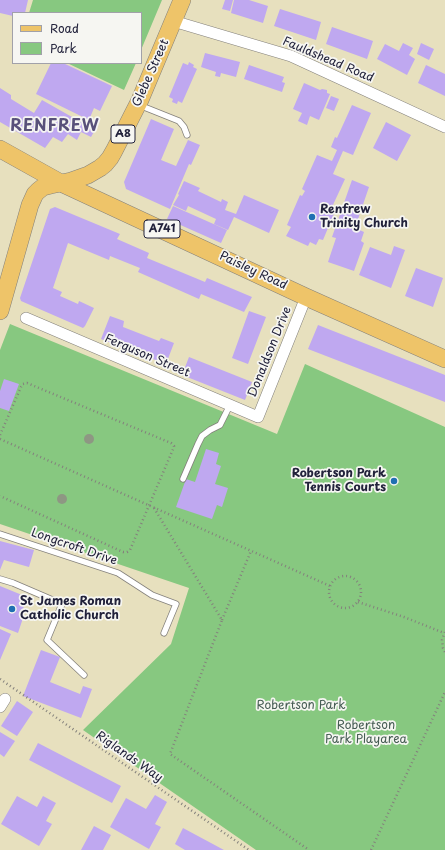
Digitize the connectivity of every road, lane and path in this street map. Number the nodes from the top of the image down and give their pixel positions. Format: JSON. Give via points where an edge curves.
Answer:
{"nodes":[{"id":1,"x":182,"y":0,"type":"edge"},
{"id":2,"x":173,"y":21,"type":"junction"},
{"id":3,"x":137,"y":104,"type":"junction"},
{"id":4,"x":445,"y":126,"type":"edge"},
{"id":5,"x":187,"y":135,"type":"dead end"},
{"id":6,"x":0,"y":149,"type":"edge"},
{"id":7,"x":61,"y":183,"type":"junction"},
{"id":8,"x":306,"y":297,"type":"junction"},
{"id":9,"x":0,"y":311,"type":"edge"},
{"id":10,"x":26,"y":318,"type":"dead end"},
{"id":11,"x":445,"y":359,"type":"edge"},
{"id":12,"x":230,"y":406,"type":"junction"},
{"id":13,"x":258,"y":417,"type":"joint"},
{"id":14,"x":0,"y":435,"type":"edge"},
{"id":15,"x":0,"y":440,"type":"edge"},
{"id":16,"x":183,"y":479,"type":"dead end"},
{"id":17,"x":0,"y":496,"type":"edge"},
{"id":18,"x":149,"y":506,"type":"junction"},
{"id":19,"x":154,"y":508,"type":"junction"},
{"id":20,"x":0,"y":534,"type":"edge"},
{"id":21,"x":251,"y":551,"type":"junction"},
{"id":22,"x":0,"y":579,"type":"edge"},
{"id":23,"x":330,"y":586,"type":"junction"},
{"id":24,"x":358,"y":602,"type":"junction"},
{"id":25,"x":222,"y":620,"type":"junction"},
{"id":26,"x":445,"y":632,"type":"edge"},
{"id":27,"x":164,"y":633,"type":"dead end"},
{"id":28,"x":445,"y":652,"type":"edge"},
{"id":29,"x":84,"y":675,"type":"dead end"},
{"id":30,"x":0,"y":679,"type":"edge"},
{"id":31,"x":445,"y":692,"type":"edge"},
{"id":32,"x":248,"y":850,"type":"edge"},
{"id":33,"x":309,"y":850,"type":"edge"},
{"id":34,"x":371,"y":850,"type":"edge"}],
"edges":[{"from":1,"to":2,"type":"main road","name":"Glebe Street","number":"A8"},
{"from":2,"to":3,"type":"main road","name":"Glebe Street","number":"A8"},
{"from":2,"to":4,"type":"street","name":"Fauldshead Road","via":[[291,56]]},
{"from":3,"to":5,"type":"lane","via":[[179,121]]},
{"from":3,"to":7,"type":"main road","name":"Glebe Street","number":"A8","via":[[114,152],[105,164],[88,175]]},
{"from":6,"to":7,"type":"main road","name":"Paisley Road"},
{"from":7,"to":8,"type":"main road","name":"Paisley Road","number":"A741"},
{"from":7,"to":9,"type":"main road","number":"A8","via":[[43,187],[32,199]]},
{"from":8,"to":11,"type":"main road","name":"Paisley Road","number":"A741"},
{"from":8,"to":13,"type":"street","name":"Donaldson Drive"},
{"from":10,"to":12,"type":"street","name":"Ferguson Street"},
{"from":12,"to":13,"type":"street","name":"Ferguson Street"},
{"from":12,"to":16,"type":"lane","via":[[220,425],[202,436]]},
{"from":14,"to":18,"type":"path","via":[[21,387],[27,383],[171,443],[174,450]]},
{"from":15,"to":18,"type":"path"},
{"from":17,"to":18,"type":"path","via":[[125,552],[130,550]]},
{"from":18,"to":19,"type":"path"},
{"from":19,"to":21,"type":"path"},
{"from":19,"to":25,"type":"path"},
{"from":20,"to":27,"type":"lane","name":"Longcroft Drive","via":[[118,573],[152,595],[176,604]]},
{"from":21,"to":23,"type":"path"},
{"from":21,"to":25,"type":"path"},
{"from":22,"to":29,"type":"lane","via":[[62,604],[47,640]]},
{"from":23,"to":24,"type":"path","via":[[331,601],[339,608],[349,608]]},
{"from":23,"to":24,"type":"path","via":[[342,576],[353,578],[358,582],[362,592]]},
{"from":24,"to":26,"type":"path"},
{"from":25,"to":33,"type":"path","via":[[170,754]]},
{"from":26,"to":28,"type":"path","via":[[442,640]]},
{"from":30,"to":32,"type":"path","name":"Riglands Way"},
{"from":31,"to":34,"type":"path"}]}
